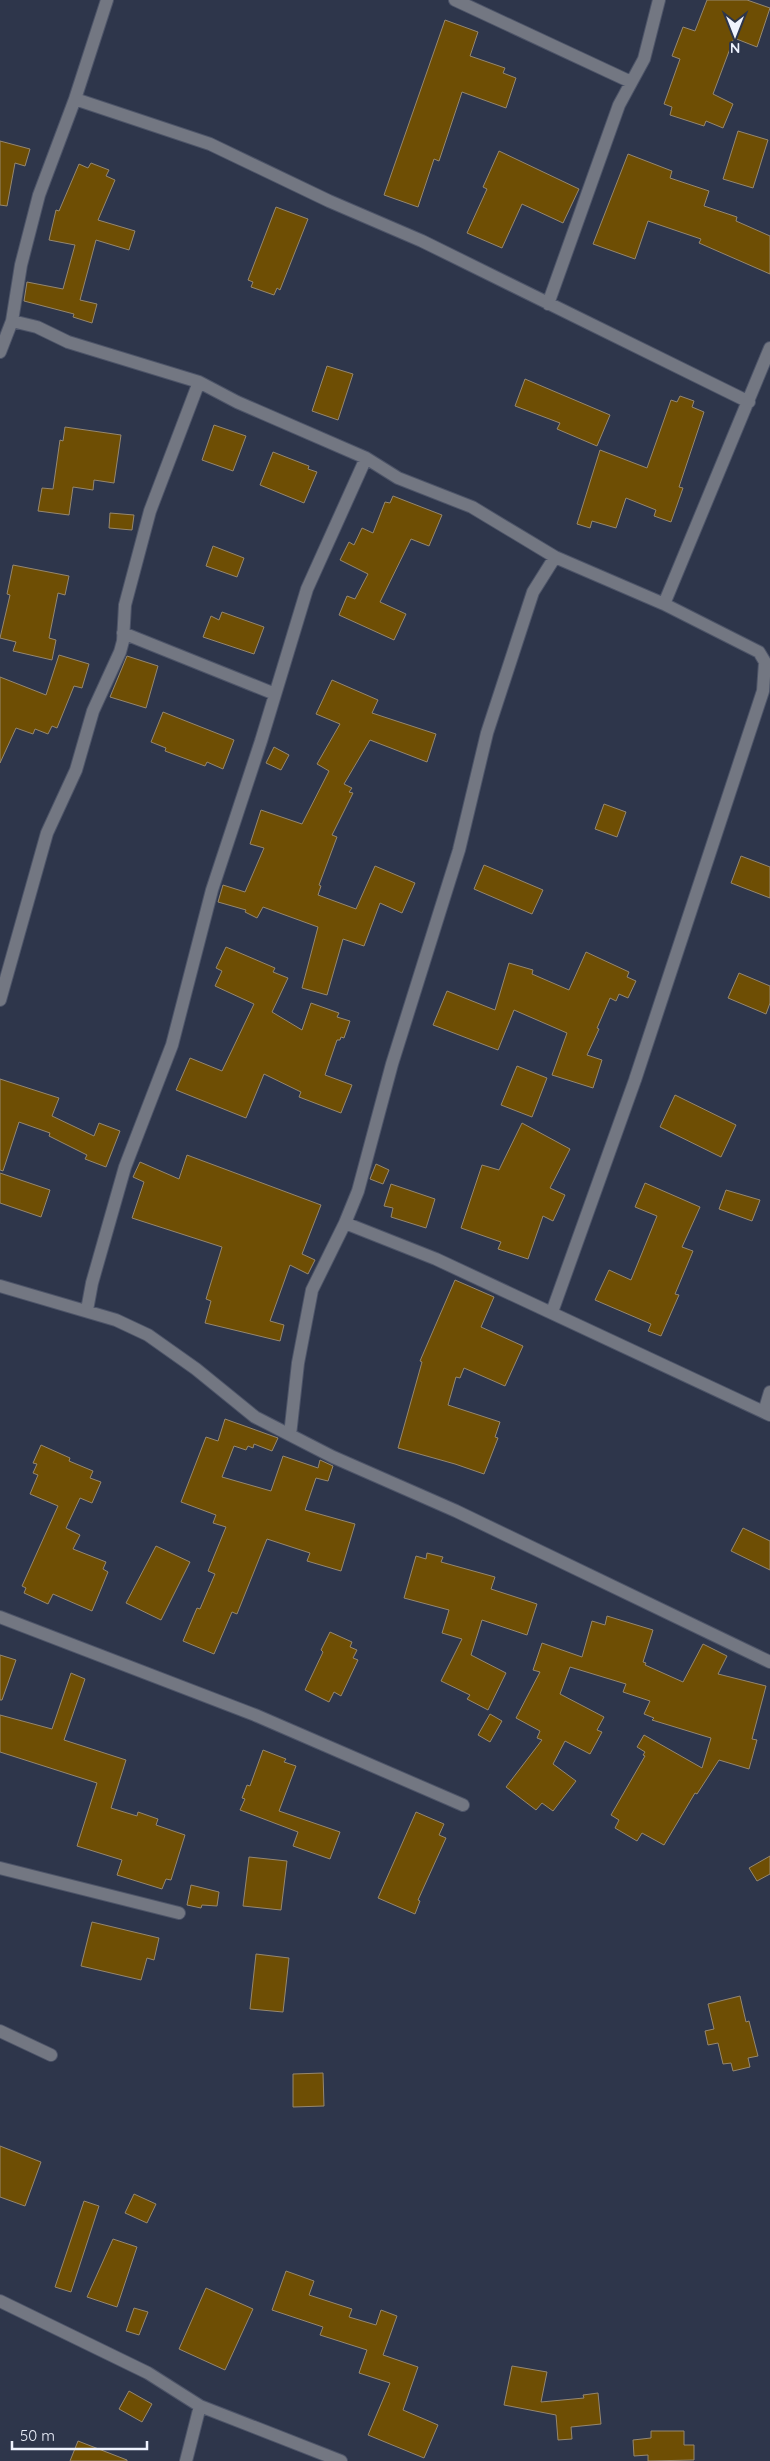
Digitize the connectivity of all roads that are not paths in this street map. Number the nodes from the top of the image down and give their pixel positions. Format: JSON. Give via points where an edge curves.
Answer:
{"nodes":[{"id":1,"x":108,"y":0,"type":"edge"},
{"id":2,"x":455,"y":0,"type":"edge"},
{"id":3,"x":659,"y":0,"type":"edge"},
{"id":4,"x":631,"y":82,"type":"junction"},
{"id":5,"x":75,"y":99,"type":"junction"},
{"id":6,"x":548,"y":304,"type":"junction"},
{"id":7,"x":12,"y":321,"type":"junction"},
{"id":8,"x":770,"y":348,"type":"edge"},
{"id":9,"x":0,"y":352,"type":"edge"},
{"id":10,"x":199,"y":382,"type":"junction"},
{"id":11,"x":749,"y":402,"type":"junction"},
{"id":12,"x":366,"y":458,"type":"junction"},
{"id":13,"x":555,"y":557,"type":"junction"},
{"id":14,"x":664,"y":604,"type":"junction"},
{"id":15,"x":123,"y":632,"type":"junction"},
{"id":16,"x":275,"y":694,"type":"junction"},
{"id":17,"x":3,"y":982,"type":"edge"},
{"id":18,"x":0,"y":1000,"type":"edge"},
{"id":19,"x":345,"y":1223,"type":"junction"},
{"id":20,"x":0,"y":1286,"type":"edge"},
{"id":21,"x":88,"y":1310,"type":"junction"},
{"id":22,"x":552,"y":1312,"type":"junction"},
{"id":23,"x":770,"y":1392,"type":"edge"},
{"id":24,"x":767,"y":1414,"type":"edge"},
{"id":25,"x":290,"y":1435,"type":"junction"},
{"id":26,"x":0,"y":1617,"type":"edge"},
{"id":27,"x":770,"y":1662,"type":"edge"},
{"id":28,"x":463,"y":1805,"type":"dead end"},
{"id":29,"x":0,"y":1868,"type":"edge"},
{"id":30,"x":179,"y":1913,"type":"dead end"},
{"id":31,"x":0,"y":2031,"type":"edge"},
{"id":32,"x":51,"y":2055,"type":"dead end"},
{"id":33,"x":0,"y":2301,"type":"edge"},
{"id":34,"x":200,"y":2406,"type":"junction"},
{"id":35,"x":186,"y":2461,"type":"edge"},
{"id":36,"x":341,"y":2461,"type":"edge"}],
"edges":[{"from":1,"to":5,"type":"street"},
{"from":2,"to":4,"type":"street"},
{"from":3,"to":4,"type":"street","via":[[644,59]]},
{"from":4,"to":6,"type":"street","via":[[619,105]]},
{"from":5,"to":6,"type":"street","via":[[210,144],[422,241]]},
{"from":5,"to":7,"type":"street","via":[[39,196]]},
{"from":6,"to":11,"type":"street"},
{"from":7,"to":9,"type":"street"},
{"from":7,"to":10,"type":"street","via":[[37,327],[68,342]]},
{"from":8,"to":11,"type":"street"},
{"from":10,"to":12,"type":"street"},
{"from":10,"to":15,"type":"street","via":[[150,511],[124,605]]},
{"from":11,"to":14,"type":"street"},
{"from":12,"to":13,"type":"street","via":[[398,478],[472,507]]},
{"from":12,"to":16,"type":"street","via":[[307,589]]},
{"from":13,"to":14,"type":"street"},
{"from":13,"to":19,"type":"street","via":[[533,592],[488,733],[459,850],[392,1064],[358,1191]]},
{"from":14,"to":22,"type":"street","via":[[759,652],[765,662],[764,691],[635,1080]]},
{"from":15,"to":16,"type":"street"},
{"from":15,"to":17,"type":"street","via":[[120,652],[94,711],[76,770],[47,833]]},
{"from":16,"to":21,"type":"street","via":[[212,890],[172,1045],[125,1167],[92,1283]]},
{"from":17,"to":18,"type":"street"},
{"from":19,"to":22,"type":"street"},
{"from":19,"to":25,"type":"street","via":[[312,1290],[298,1363]]},
{"from":20,"to":21,"type":"street"},
{"from":21,"to":25,"type":"street","via":[[148,1336],[196,1369],[255,1417]]},
{"from":22,"to":24,"type":"street"},
{"from":23,"to":24,"type":"street"},
{"from":25,"to":27,"type":"street"},
{"from":26,"to":28,"type":"street","via":[[255,1715]]},
{"from":29,"to":30,"type":"street"},
{"from":31,"to":32,"type":"street"},
{"from":33,"to":34,"type":"street","via":[[148,2373]]},
{"from":34,"to":35,"type":"street"},
{"from":34,"to":36,"type":"street"}]}
